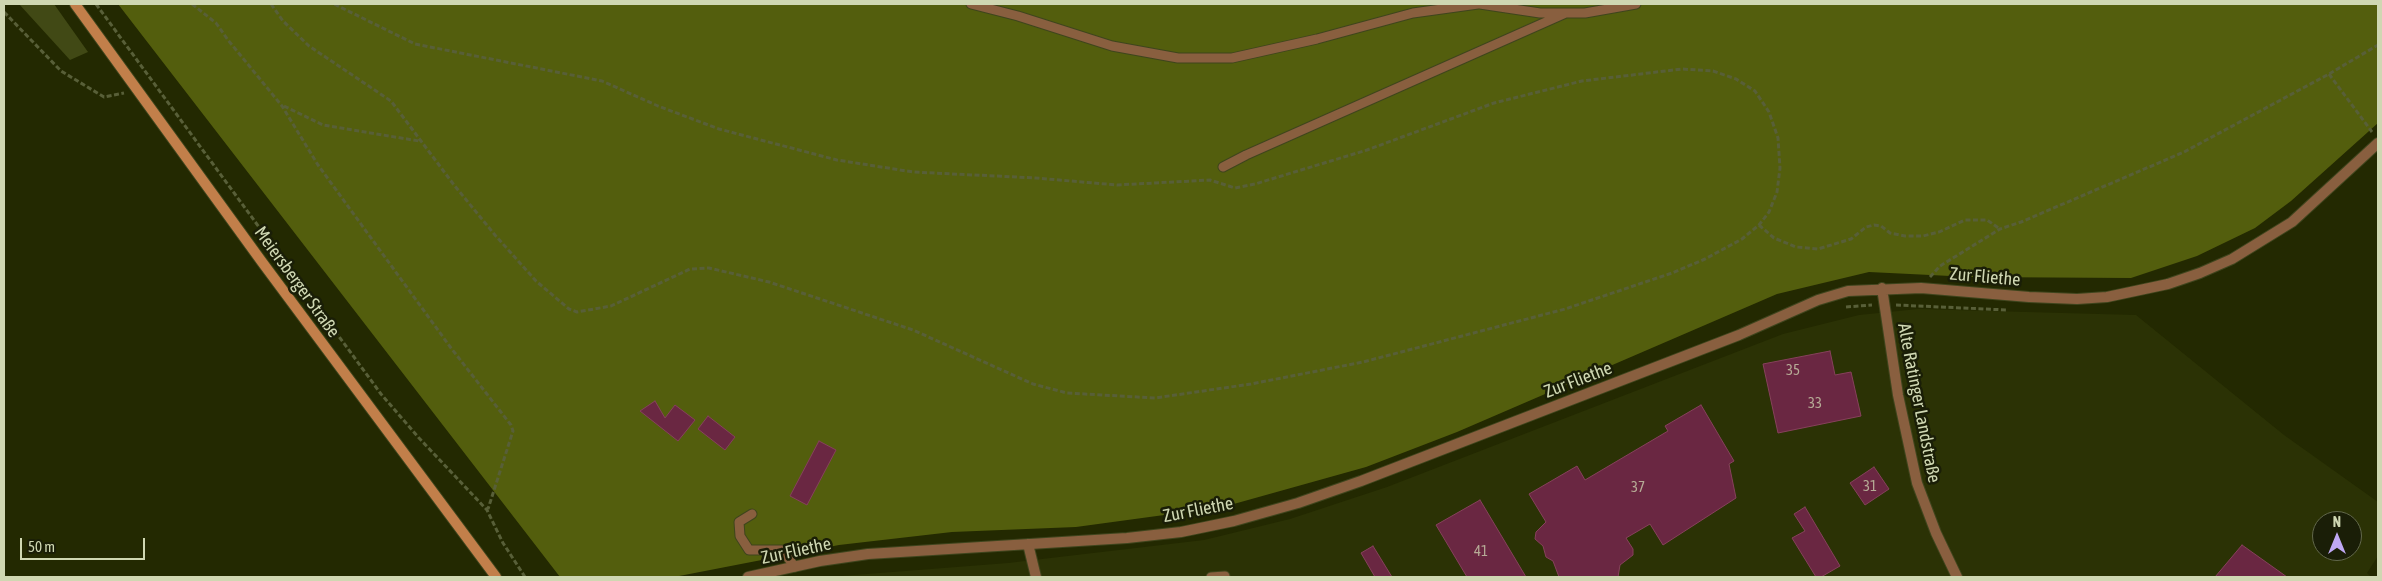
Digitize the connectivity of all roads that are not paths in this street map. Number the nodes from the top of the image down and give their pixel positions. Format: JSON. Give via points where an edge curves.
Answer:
{"nodes":[{"id":1,"x":75,"y":4,"type":"edge"},
{"id":2,"x":971,"y":4,"type":"edge"},
{"id":3,"x":1479,"y":4,"type":"edge"},
{"id":4,"x":1636,"y":4,"type":"edge"},
{"id":5,"x":1566,"y":13,"type":"junction"},
{"id":6,"x":2378,"y":143,"type":"edge"},
{"id":7,"x":1223,"y":167,"type":"dead end"},
{"id":8,"x":1882,"y":288,"type":"junction"},
{"id":9,"x":752,"y":514,"type":"dead end"},
{"id":10,"x":1028,"y":544,"type":"junction"},
{"id":11,"x":795,"y":567,"type":"junction"},
{"id":12,"x":1225,"y":576,"type":"dead end"},
{"id":13,"x":496,"y":577,"type":"edge"},
{"id":14,"x":748,"y":577,"type":"edge"},
{"id":15,"x":1036,"y":577,"type":"edge"},
{"id":16,"x":1211,"y":577,"type":"edge"},
{"id":17,"x":1958,"y":577,"type":"edge"}],
"edges":[{"from":1,"to":13,"type":"main road","name":"Meiersberger Straße"},
{"from":2,"to":3,"type":"lane","via":[[1112,46],[1178,58],[1232,58],[1413,13]]},
{"from":3,"to":5,"type":"lane","via":[[1540,13]]},
{"from":4,"to":5,"type":"lane"},
{"from":5,"to":7,"type":"lane"},
{"from":6,"to":8,"type":"street","name":"Zur Fliethe","via":[[2292,222],[2232,259],[2168,284],[2107,297],[2077,299]]},
{"from":8,"to":10,"type":"street","name":"Zur Fliethe","via":[[1848,291],[1818,300],[1739,335],[1298,503],[1181,532]]},
{"from":8,"to":17,"type":"street","name":"Alte Ratinger Landstraße","via":[[1898,395],[1917,483],[1936,533]]},
{"from":9,"to":11,"type":"lane","via":[[739,522],[740,536],[749,550],[782,550]]},
{"from":10,"to":11,"type":"street","name":"Zur Fliethe","via":[[868,554]]},
{"from":10,"to":15,"type":"street"},
{"from":11,"to":14,"type":"street","name":"Zur Fliethe"},
{"from":12,"to":16,"type":"lane"}]}
